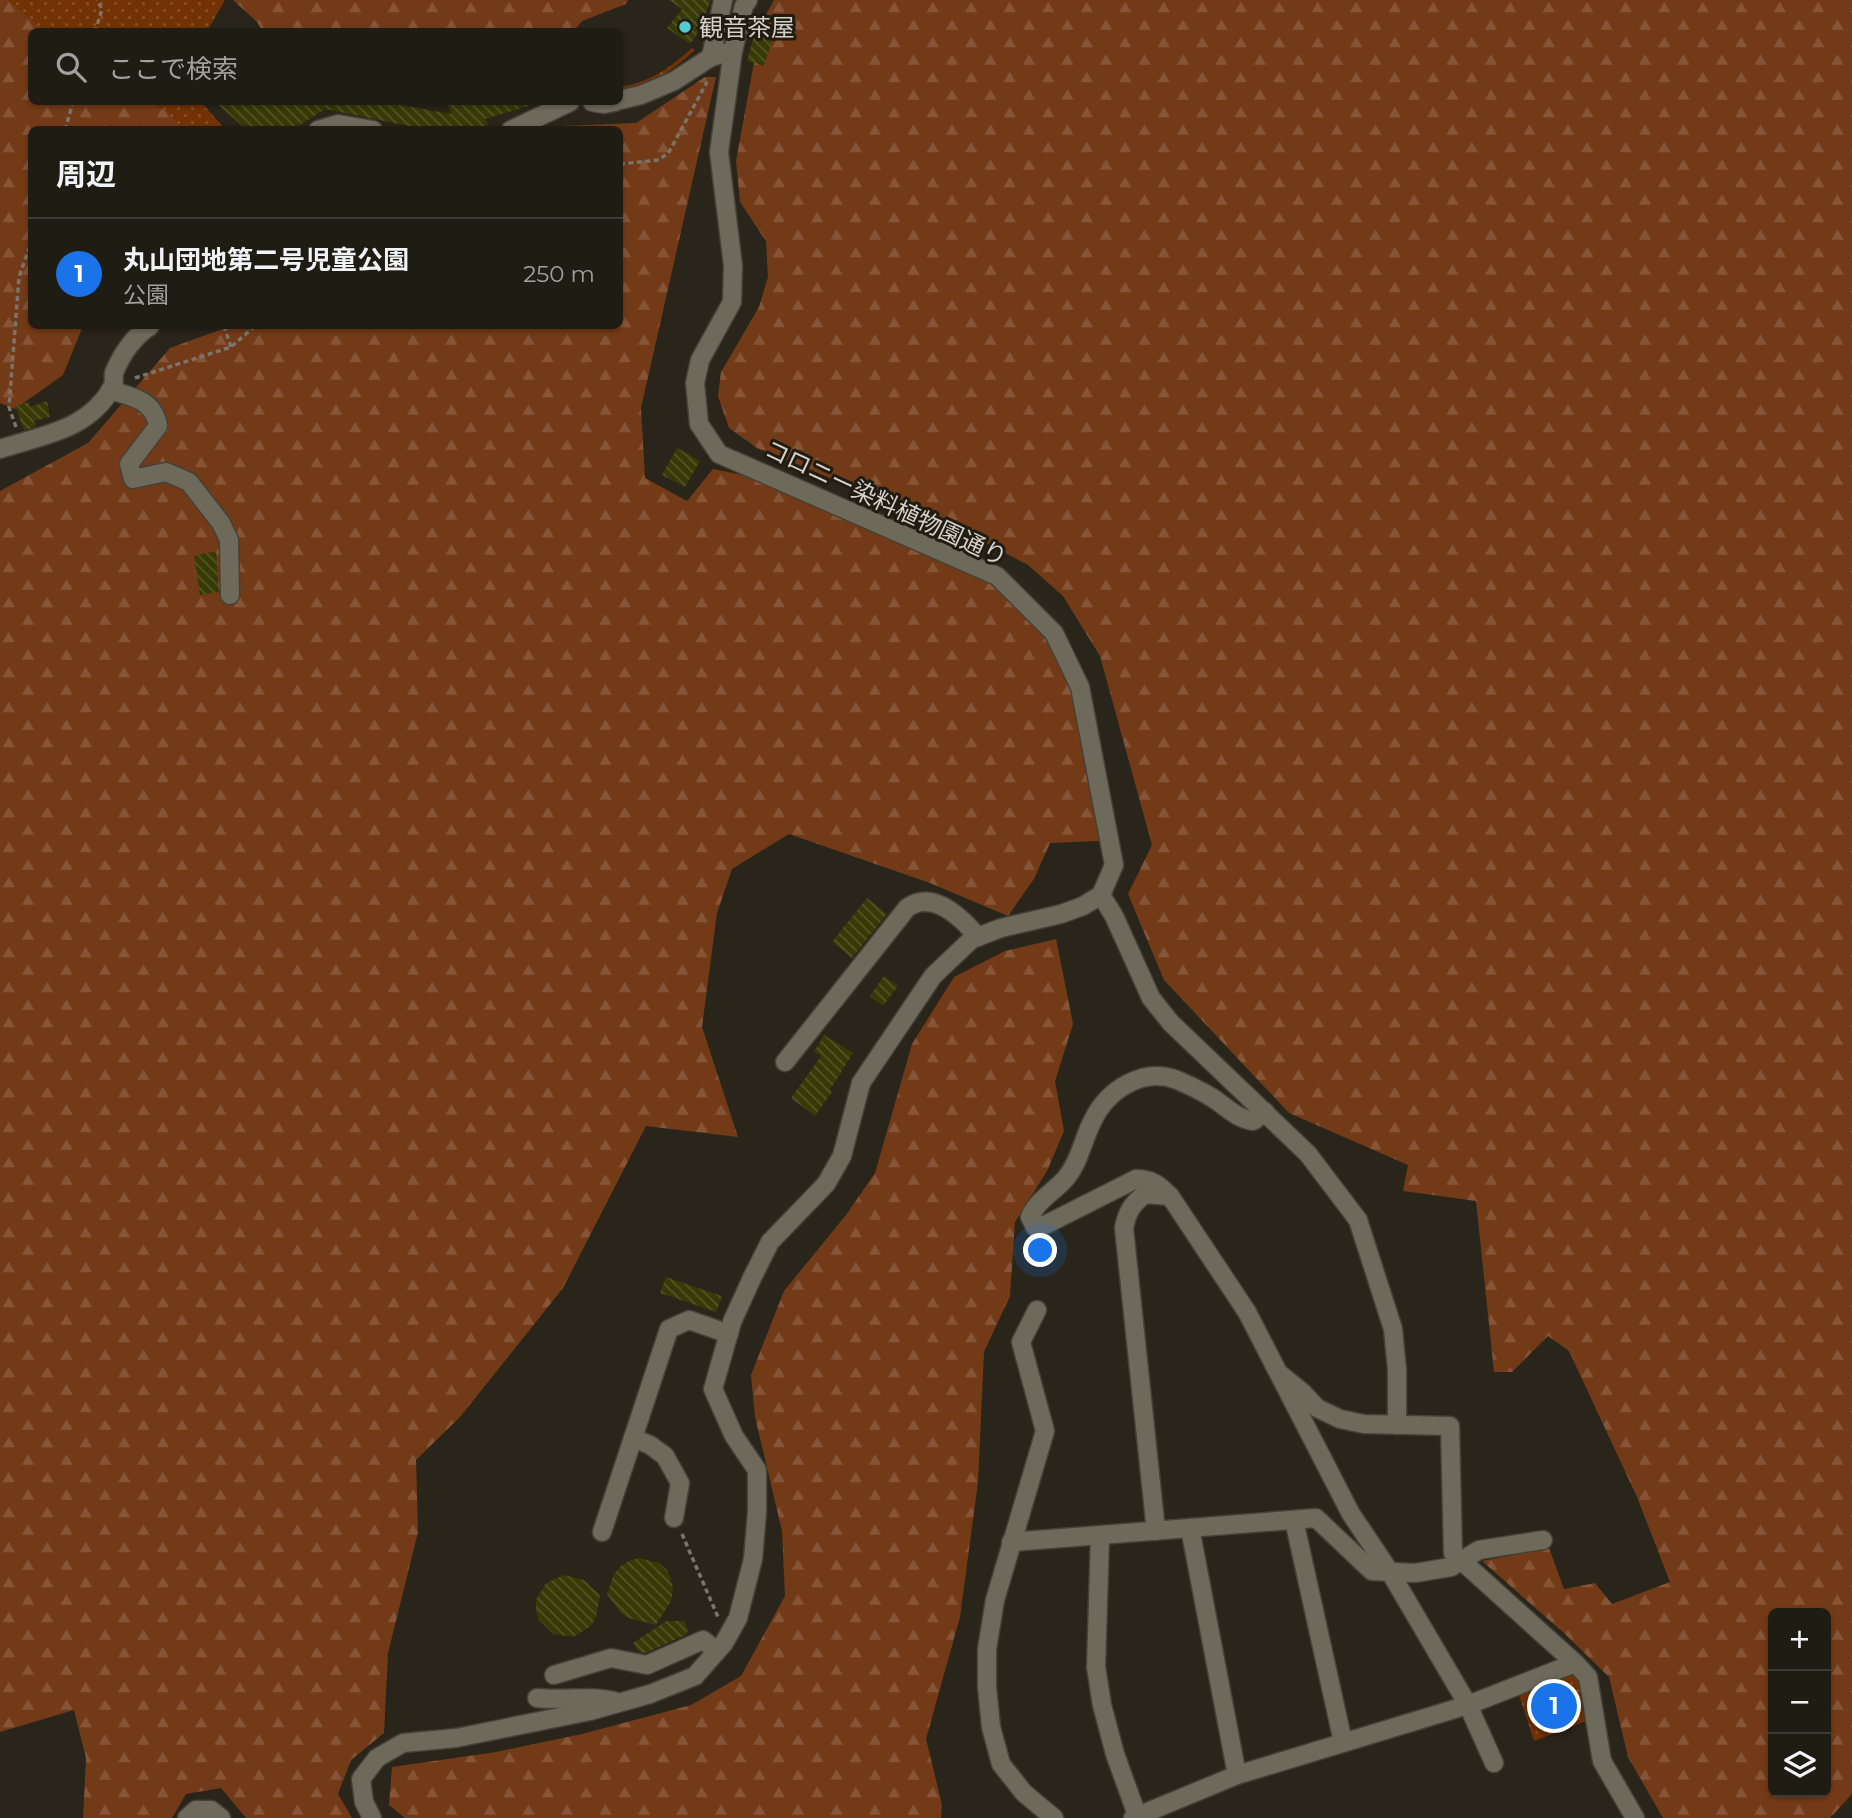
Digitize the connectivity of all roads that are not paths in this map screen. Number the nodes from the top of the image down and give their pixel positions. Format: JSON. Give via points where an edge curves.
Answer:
{"nodes":[{"id":1,"x":723,"y":0,"type":"edge"},
{"id":2,"x":748,"y":0,"type":"edge"},
{"id":3,"x":733,"y":51,"type":"junction"},
{"id":4,"x":711,"y":66,"type":"junction"},
{"id":5,"x":623,"y":100,"type":"edge"},
{"id":6,"x":564,"y":105,"type":"edge"},
{"id":7,"x":331,"y":126,"type":"edge"},
{"id":8,"x":350,"y":126,"type":"edge"},
{"id":9,"x":519,"y":126,"type":"edge"},
{"id":10,"x":145,"y":329,"type":"edge"},
{"id":11,"x":110,"y":390,"type":"junction"},
{"id":12,"x":0,"y":449,"type":"edge"},
{"id":13,"x":230,"y":595,"type":"dead end"},
{"id":14,"x":1101,"y":895,"type":"junction"},
{"id":15,"x":978,"y":937,"type":"junction"},
{"id":16,"x":785,"y":1062,"type":"dead end"},
{"id":17,"x":1265,"y":1112,"type":"junction"},
{"id":18,"x":1170,"y":1196,"type":"junction"},
{"id":19,"x":1037,"y":1310,"type":"dead end"},
{"id":20,"x":729,"y":1334,"type":"junction"},
{"id":21,"x":1276,"y":1371,"type":"junction"},
{"id":22,"x":1397,"y":1424,"type":"junction"},
{"id":23,"x":633,"y":1438,"type":"junction"},
{"id":24,"x":674,"y":1518,"type":"road end"},
{"id":25,"x":1294,"y":1520,"type":"junction"},
{"id":26,"x":1190,"y":1528,"type":"junction"},
{"id":27,"x":1156,"y":1531,"type":"junction"},
{"id":28,"x":602,"y":1532,"type":"dead end"},
{"id":29,"x":1100,"y":1536,"type":"junction"},
{"id":30,"x":1543,"y":1540,"type":"dead end"},
{"id":31,"x":1011,"y":1542,"type":"junction"},
{"id":32,"x":1464,"y":1561,"type":"junction"},
{"id":33,"x":1390,"y":1572,"type":"junction"},
{"id":34,"x":722,"y":1645,"type":"junction"},
{"id":35,"x":1576,"y":1663,"type":"junction"},
{"id":36,"x":554,"y":1675,"type":"dead end"},
{"id":37,"x":537,"y":1698,"type":"dead end"},
{"id":38,"x":621,"y":1703,"type":"junction"},
{"id":39,"x":1468,"y":1704,"type":"junction"},
{"id":40,"x":1343,"y":1742,"type":"junction"},
{"id":41,"x":1493,"y":1763,"type":"dead end"},
{"id":42,"x":1237,"y":1775,"type":"junction"},
{"id":43,"x":1135,"y":1816,"type":"edge"},
{"id":44,"x":187,"y":1818,"type":"edge"},
{"id":45,"x":221,"y":1818,"type":"edge"},
{"id":46,"x":372,"y":1818,"type":"edge"},
{"id":47,"x":1054,"y":1818,"type":"edge"},
{"id":48,"x":1635,"y":1818,"type":"edge"}],
"edges":[{"from":1,"to":4,"type":"street"},
{"from":2,"to":3,"type":"street","name":"コロニー染料植物園通り"},
{"from":3,"to":4,"type":"street"},
{"from":3,"to":14,"type":"street","name":"コロニー染料植物園通り","via":[[719,152],[733,266],[732,302],[700,360],[695,383],[699,424],[719,454],[997,576],[1054,633],[1080,687],[1108,829],[1114,864]]},
{"from":4,"to":5,"type":"street"},
{"from":6,"to":9,"type":"street"},
{"from":7,"to":8,"type":"street"},
{"from":10,"to":11,"type":"street","via":[[136,334],[113,374]]},
{"from":11,"to":12,"type":"street","via":[[75,426]]},
{"from":11,"to":13,"type":"street","via":[[141,400],[156,415],[158,426],[130,464],[133,479],[166,472],[188,482],[221,523],[229,540]]},
{"from":14,"to":15,"type":"street","via":[[1061,914]]},
{"from":14,"to":17,"type":"street","via":[[1151,998],[1190,1042]]},
{"from":15,"to":16,"type":"street","via":[[961,917],[929,901],[916,902]]},
{"from":15,"to":20,"type":"street","via":[[933,976],[861,1083],[842,1156],[826,1184],[770,1242]]},
{"from":17,"to":18,"type":"street","via":[[1253,1121],[1245,1120],[1175,1079],[1148,1075],[1126,1084],[1093,1119],[1067,1177],[1034,1207],[1030,1217],[1035,1227],[1047,1224],[1136,1179],[1148,1179]]},
{"from":17,"to":22,"type":"street","via":[[1308,1154],[1358,1220],[1393,1329]]},
{"from":18,"to":21,"type":"street","via":[[1247,1312]]},
{"from":18,"to":27,"type":"street","via":[[1145,1194],[1126,1213],[1124,1228]]},
{"from":19,"to":31,"type":"street","via":[[1021,1342],[1045,1431]]},
{"from":20,"to":23,"type":"street","via":[[689,1320],[669,1329]]},
{"from":20,"to":34,"type":"street","via":[[713,1389],[734,1436],[757,1470],[757,1512],[750,1571],[738,1618]]},
{"from":21,"to":22,"type":"street","via":[[1317,1408],[1340,1419]]},
{"from":21,"to":33,"type":"street","via":[[1351,1514]]},
{"from":22,"to":32,"type":"street","via":[[1450,1426],[1453,1553]]},
{"from":23,"to":24,"type":"street","via":[[665,1456],[680,1483]]},
{"from":23,"to":28,"type":"street"},
{"from":25,"to":26,"type":"street"},
{"from":25,"to":33,"type":"street","via":[[1316,1518],[1372,1571]]},
{"from":25,"to":40,"type":"street"},
{"from":26,"to":27,"type":"street"},
{"from":26,"to":42,"type":"street"},
{"from":27,"to":29,"type":"street"},
{"from":29,"to":31,"type":"street"},
{"from":29,"to":43,"type":"street","via":[[1097,1667],[1102,1705]]},
{"from":30,"to":32,"type":"street","via":[[1479,1550]]},
{"from":31,"to":47,"type":"street","via":[[986,1649],[991,1727],[1001,1763],[1024,1793]]},
{"from":32,"to":33,"type":"street","via":[[1415,1573]]},
{"from":32,"to":35,"type":"street"},
{"from":33,"to":39,"type":"street"},
{"from":34,"to":36,"type":"street","via":[[703,1640],[647,1665],[611,1658]]},
{"from":34,"to":38,"type":"street","via":[[695,1676]]},
{"from":35,"to":39,"type":"street"},
{"from":35,"to":48,"type":"street","via":[[1588,1677],[1602,1761]]},
{"from":37,"to":38,"type":"street","via":[[597,1697]]},
{"from":38,"to":46,"type":"street","via":[[456,1738],[403,1743],[377,1758],[361,1779]]},
{"from":39,"to":40,"type":"street"},
{"from":39,"to":41,"type":"street"},
{"from":40,"to":42,"type":"street"},
{"from":42,"to":43,"type":"street"},
{"from":44,"to":45,"type":"street","via":[[195,1810],[211,1810]]}]}
